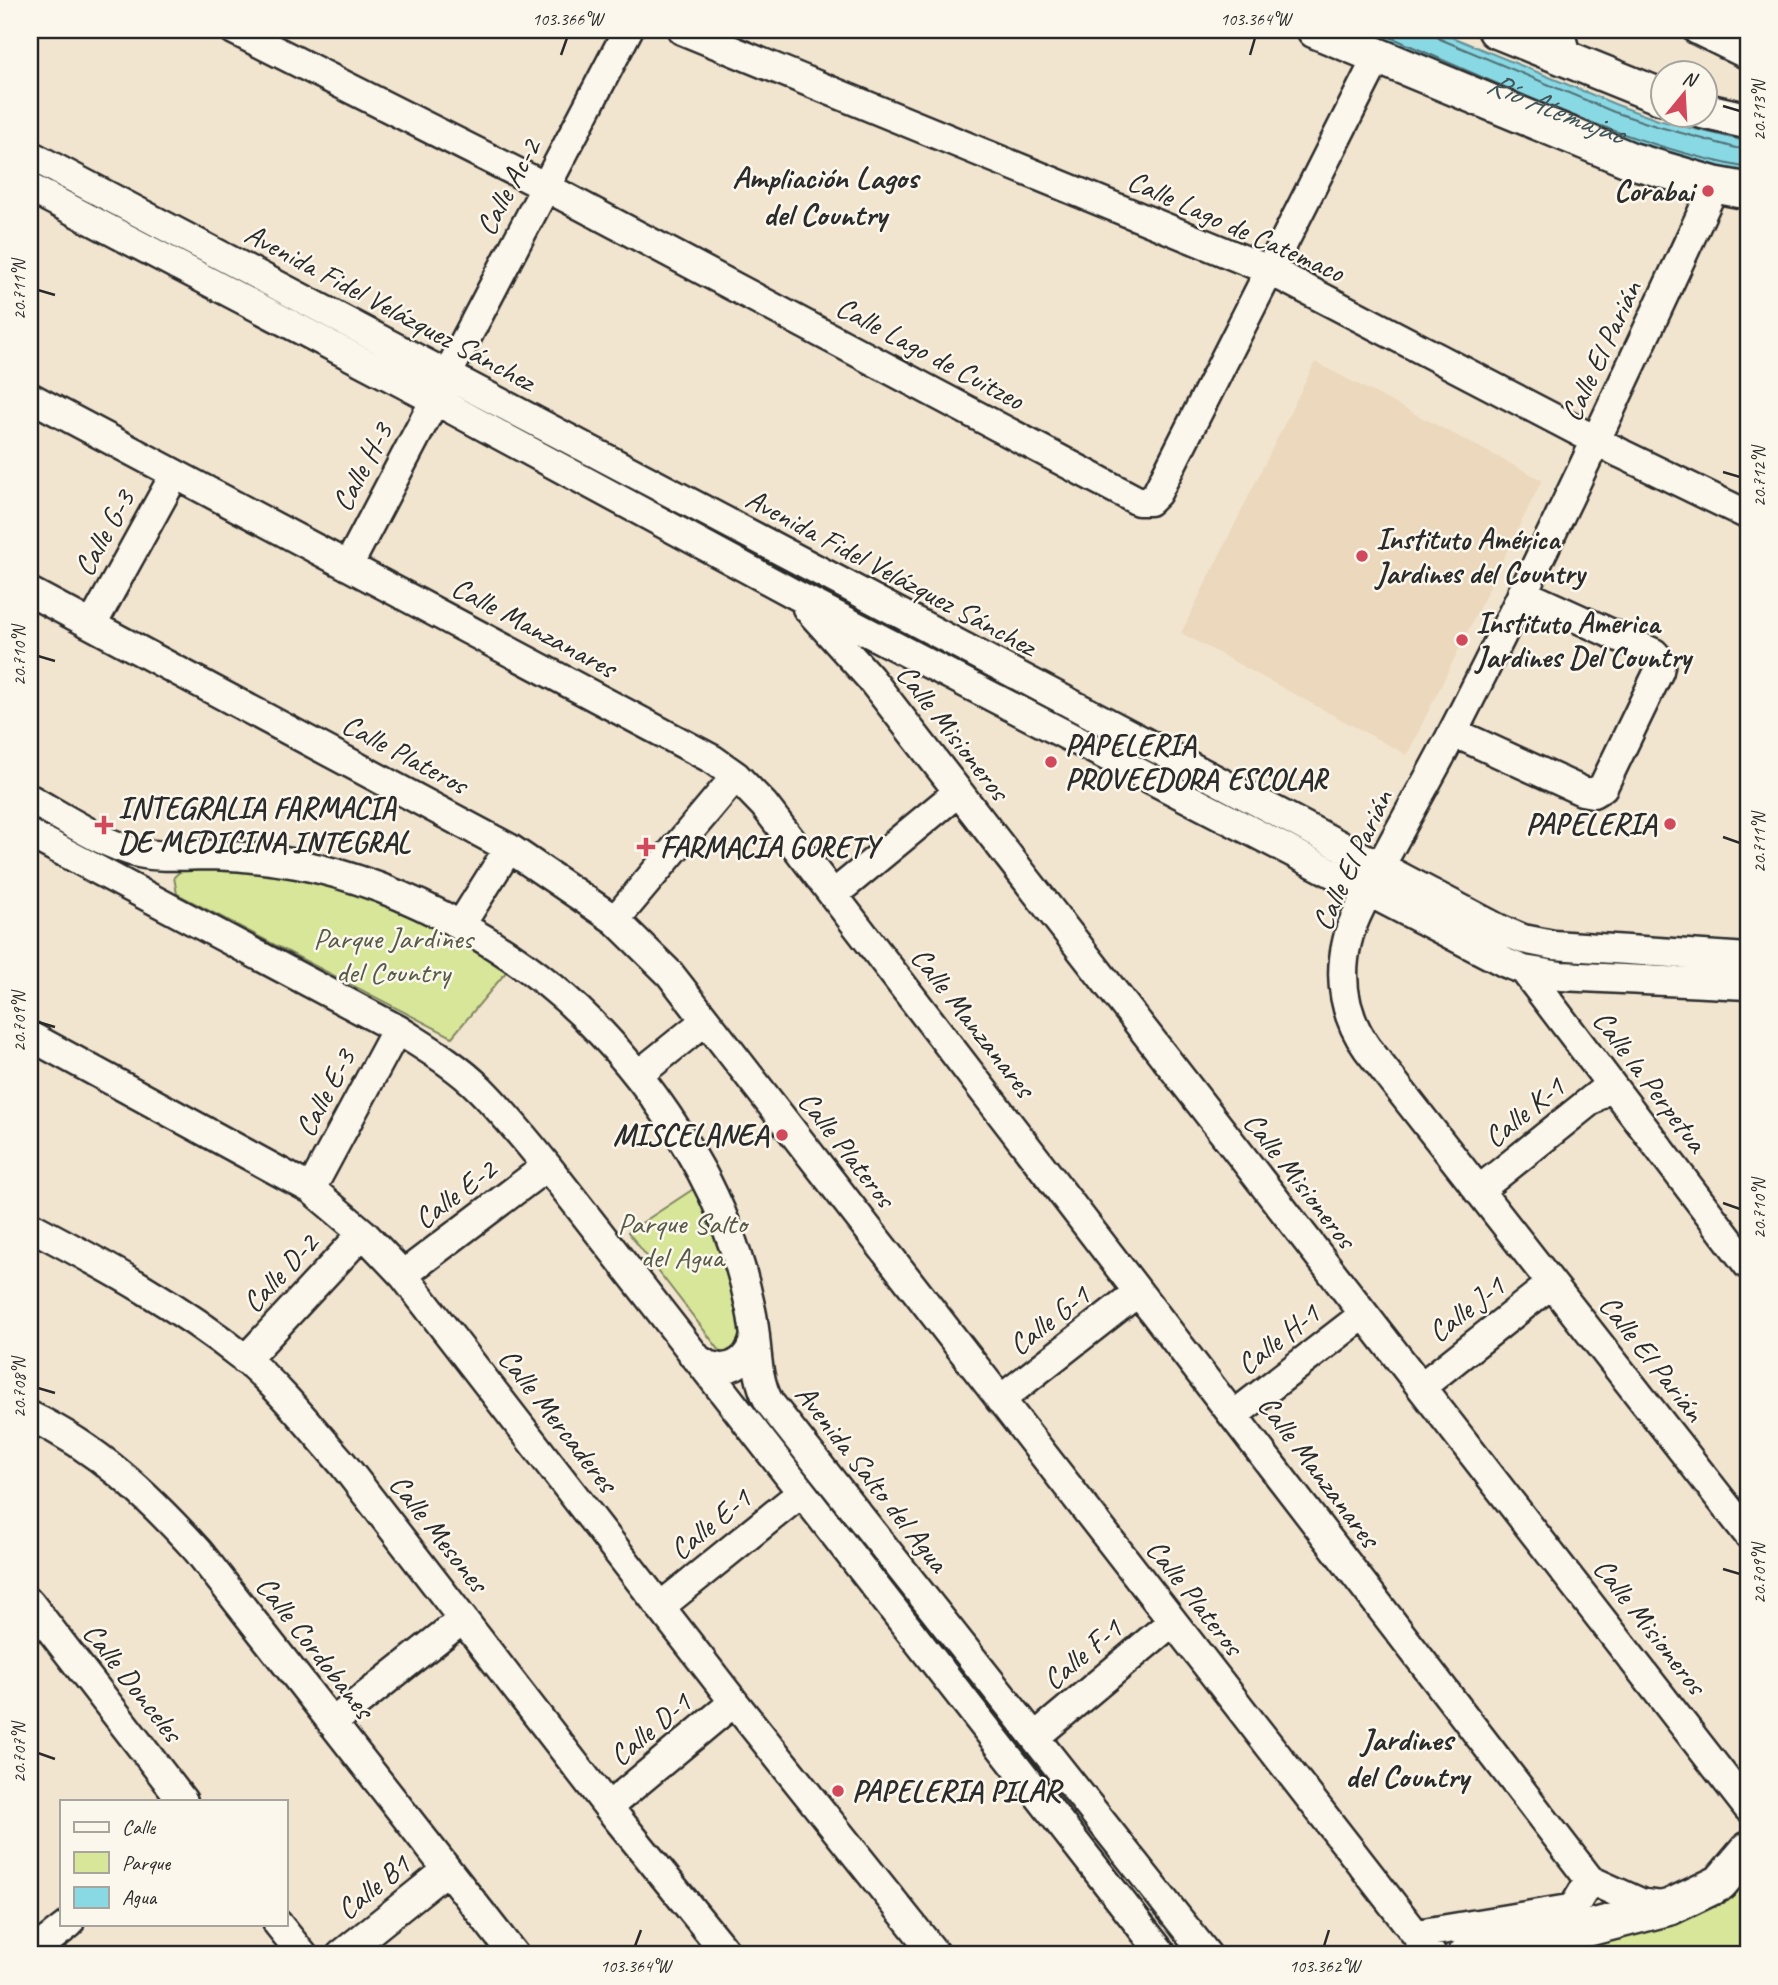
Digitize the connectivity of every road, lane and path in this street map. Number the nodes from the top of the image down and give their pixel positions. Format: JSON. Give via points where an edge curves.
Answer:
{"nodes":[{"id":1,"x":234,"y":30,"type":"edge"},
{"id":2,"x":628,"y":30,"type":"edge"},
{"id":3,"x":682,"y":30,"type":"edge"},
{"id":4,"x":1315,"y":30,"type":"edge"},
{"id":5,"x":1496,"y":30,"type":"edge"},
{"id":6,"x":1697,"y":30,"type":"edge"},
{"id":7,"x":1563,"y":44,"type":"edge"},
{"id":8,"x":1748,"y":54,"type":"edge"},
{"id":9,"x":1378,"y":56,"type":"junction"},
{"id":10,"x":1648,"y":90,"type":"edge"},
{"id":11,"x":1718,"y":114,"type":"edge"},
{"id":12,"x":1748,"y":121,"type":"edge"},
{"id":13,"x":30,"y":155,"type":"edge"},
{"id":14,"x":30,"y":187,"type":"edge"},
{"id":15,"x":546,"y":187,"type":"junction"},
{"id":16,"x":1732,"y":188,"type":"edge"},
{"id":17,"x":1271,"y":271,"type":"junction"},
{"id":18,"x":441,"y":388,"type":"junction"},
{"id":19,"x":30,"y":397,"type":"edge"},
{"id":20,"x":550,"y":430,"type":"junction"},
{"id":21,"x":1597,"y":440,"type":"junction"},
{"id":22,"x":537,"y":455,"type":"junction"},
{"id":23,"x":175,"y":474,"type":"junction"},
{"id":24,"x":1748,"y":515,"type":"edge"},
{"id":25,"x":348,"y":566,"type":"junction"},
{"id":26,"x":30,"y":592,"type":"edge"},
{"id":27,"x":1521,"y":593,"type":"junction"},
{"id":28,"x":796,"y":596,"type":"junction"},
{"id":29,"x":92,"y":625,"type":"junction"},
{"id":30,"x":1454,"y":732,"type":"junction"},
{"id":31,"x":736,"y":776,"type":"junction"},
{"id":32,"x":958,"y":792,"type":"junction"},
{"id":33,"x":30,"y":799,"type":"edge"},
{"id":34,"x":30,"y":834,"type":"edge"},
{"id":35,"x":509,"y":848,"type":"junction"},
{"id":36,"x":184,"y":856,"type":"junction"},
{"id":37,"x":1374,"y":879,"type":"junction"},
{"id":38,"x":833,"y":895,"type":"junction"},
{"id":39,"x":181,"y":914,"type":"junction"},
{"id":40,"x":615,"y":920,"type":"junction"},
{"id":41,"x":460,"y":926,"type":"junction"},
{"id":42,"x":1748,"y":958,"type":"edge"},
{"id":43,"x":1524,"y":970,"type":"junction"},
{"id":44,"x":1748,"y":985,"type":"edge"},
{"id":45,"x":705,"y":1021,"type":"junction"},
{"id":46,"x":397,"y":1029,"type":"junction"},
{"id":47,"x":30,"y":1036,"type":"edge"},
{"id":48,"x":638,"y":1075,"type":"junction"},
{"id":49,"x":1610,"y":1085,"type":"junction"},
{"id":50,"x":547,"y":1167,"type":"junction"},
{"id":51,"x":311,"y":1189,"type":"junction"},
{"id":52,"x":1478,"y":1191,"type":"junction"},
{"id":53,"x":30,"y":1226,"type":"edge"},
{"id":54,"x":363,"y":1233,"type":"junction"},
{"id":55,"x":1748,"y":1265,"type":"edge"},
{"id":56,"x":404,"y":1275,"type":"junction"},
{"id":57,"x":1551,"y":1284,"type":"junction"},
{"id":58,"x":1138,"y":1292,"type":"junction"},
{"id":59,"x":1363,"y":1315,"type":"junction"},
{"id":60,"x":755,"y":1336,"type":"junction"},
{"id":61,"x":693,"y":1355,"type":"junction"},
{"id":62,"x":245,"y":1360,"type":"junction"},
{"id":63,"x":1421,"y":1387,"type":"junction"},
{"id":64,"x":1000,"y":1401,"type":"junction"},
{"id":65,"x":1234,"y":1415,"type":"junction"},
{"id":66,"x":30,"y":1416,"type":"edge"},
{"id":67,"x":801,"y":1493,"type":"junction"},
{"id":68,"x":1748,"y":1534,"type":"edge"},
{"id":69,"x":30,"y":1603,"type":"edge"},
{"id":70,"x":660,"y":1607,"type":"junction"},
{"id":71,"x":463,"y":1619,"type":"junction"},
{"id":72,"x":1172,"y":1622,"type":"junction"},
{"id":73,"x":970,"y":1656,"type":"junction"},
{"id":74,"x":944,"y":1674,"type":"junction"},
{"id":75,"x":734,"y":1702,"type":"junction"},
{"id":76,"x":332,"y":1723,"type":"junction"},
{"id":77,"x":1035,"y":1737,"type":"junction"},
{"id":78,"x":1738,"y":1777,"type":"edge"},
{"id":79,"x":182,"y":1800,"type":"edge"},
{"id":80,"x":608,"y":1807,"type":"junction"},
{"id":81,"x":1748,"y":1808,"type":"edge"},
{"id":82,"x":1748,"y":1850,"type":"edge"},
{"id":83,"x":447,"y":1870,"type":"junction"},
{"id":84,"x":1590,"y":1880,"type":"junction"},
{"id":85,"x":1670,"y":1907,"type":"junction"},
{"id":86,"x":1573,"y":1920,"type":"junction"},
{"id":87,"x":66,"y":1926,"type":"edge"},
{"id":88,"x":280,"y":1926,"type":"edge"},
{"id":89,"x":1425,"y":1945,"type":"edge"},
{"id":90,"x":30,"y":1954,"type":"edge"},
{"id":91,"x":303,"y":1955,"type":"edge"},
{"id":92,"x":341,"y":1955,"type":"edge"},
{"id":93,"x":514,"y":1955,"type":"edge"},
{"id":94,"x":729,"y":1955,"type":"edge"},
{"id":95,"x":936,"y":1955,"type":"edge"},
{"id":96,"x":1163,"y":1955,"type":"edge"},
{"id":97,"x":1207,"y":1955,"type":"edge"},
{"id":98,"x":1466,"y":1955,"type":"edge"}],
"edges":[{"from":1,"to":15,"type":"street","name":"Calle Lago de Cuitzeo"},
{"from":2,"to":15,"type":"street","name":"Calle Ac-2"},
{"from":3,"to":17,"type":"street","name":"Calle Lago de Catemaco"},
{"from":4,"to":9,"type":"main road"},
{"from":5,"to":7,"type":"main road"},
{"from":6,"to":8,"type":"street"},
{"from":7,"to":10,"type":"main road"},
{"from":9,"to":16,"type":"main road","via":[[1630,160]]},
{"from":9,"to":17,"type":"street","name":"Calle Lago de Cuitzeo"},
{"from":11,"to":12,"type":"main road"},
{"from":13,"to":18,"type":"street","name":"Avenida Fidel Velázquez Sánchez"},
{"from":14,"to":18,"type":"street","name":"Avenida Fidel Velázquez Sánchez"},
{"from":15,"to":17,"type":"street","name":"Calle Lago de Cuitzeo","via":[[1139,501],[1149,501],[1157,493]]},
{"from":15,"to":18,"type":"street","name":"Calle Ac-2"},
{"from":16,"to":21,"type":"street","name":"Calle El Parián"},
{"from":17,"to":21,"type":"street","name":"Calle Lago de Catemaco"},
{"from":18,"to":20,"type":"street","name":"Avenida Fidel Velázquez Sánchez"},
{"from":18,"to":22,"type":"street","name":"Avenida Fidel Velázquez Sánchez"},
{"from":18,"to":25,"type":"street","name":"Calle H-3"},
{"from":19,"to":23,"type":"street","name":"Calle Manzanares"},
{"from":20,"to":22,"type":"street"},
{"from":20,"to":37,"type":"street","name":"Avenida Fidel Velázquez Sánchez"},
{"from":21,"to":24,"type":"street","name":"Calle Lago de Catemaco"},
{"from":21,"to":27,"type":"street","name":"Calle El Parián"},
{"from":22,"to":28,"type":"street","name":"Avenida Fidel Velázquez Sánchez"},
{"from":23,"to":25,"type":"street","name":"Calle Manzanares"},
{"from":23,"to":29,"type":"street","name":"Calle G-3"},
{"from":25,"to":31,"type":"street","name":"Calle Manzanares","via":[[712,759]]},
{"from":26,"to":29,"type":"street","name":"Calle Plateros"},
{"from":27,"to":30,"type":"street","name":"Calle El Parián"},
{"from":27,"to":30,"type":"street","via":[[1654,653],[1661,661],[1659,671],[1603,787],[1593,793],[1582,792]]},
{"from":28,"to":32,"type":"street","name":"Calle Misioneros","via":[[870,678]]},
{"from":28,"to":37,"type":"street","name":"Avenida Fidel Velázquez Sánchez"},
{"from":29,"to":35,"type":"street","name":"Calle Plateros"},
{"from":30,"to":37,"type":"street","name":"Calle El Parián"},
{"from":31,"to":38,"type":"street","name":"Calle Manzanares"},
{"from":31,"to":40,"type":"street"},
{"from":32,"to":38,"type":"street"},
{"from":32,"to":59,"type":"street","name":"Calle Misioneros"},
{"from":33,"to":36,"type":"street","name":"Avenida Salto del Agua","via":[[115,845],[157,856]]},
{"from":34,"to":39,"type":"street"},
{"from":35,"to":40,"type":"street","name":"Calle Plateros"},
{"from":35,"to":41,"type":"street"},
{"from":36,"to":39,"type":"street","via":[[169,865],[161,880],[163,897]]},
{"from":36,"to":41,"type":"street","name":"Avenida Salto del Agua","via":[[254,859],[333,873],[378,887]]},
{"from":37,"to":42,"type":"street","name":"Avenida Fidel Velázquez Sánchez","via":[[1523,939],[1561,946]]},
{"from":37,"to":43,"type":"street","name":"Avenida Fidel Velázquez Sánchez"},
{"from":37,"to":52,"type":"street","name":"Calle El Parián","via":[[1354,919],[1344,959],[1345,1000],[1354,1029]]},
{"from":38,"to":58,"type":"street","name":"Calle Manzanares"},
{"from":39,"to":46,"type":"street"},
{"from":40,"to":45,"type":"street","name":"Calle Plateros","via":[[670,974]]},
{"from":41,"to":48,"type":"street","name":"Avenida Salto del Agua","via":[[566,999]]},
{"from":43,"to":44,"type":"street","name":"Avenida Fidel Velázquez Sánchez","via":[[1560,976]]},
{"from":43,"to":49,"type":"street","name":"Calle la Perpetua"},
{"from":45,"to":48,"type":"street"},
{"from":45,"to":64,"type":"street","name":"Calle Plateros"},
{"from":46,"to":50,"type":"street","via":[[478,1087]]},
{"from":46,"to":51,"type":"street","name":"Calle E-3"},
{"from":47,"to":51,"type":"street","name":"Calle Mercaderes"},
{"from":48,"to":60,"type":"street","name":"Avenida Salto del Agua","via":[[696,1162],[722,1214]]},
{"from":49,"to":52,"type":"street","name":"Calle K-1"},
{"from":49,"to":55,"type":"street","name":"Calle la Perpetua"},
{"from":50,"to":56,"type":"street","name":"Calle E-2"},
{"from":50,"to":61,"type":"street"},
{"from":51,"to":54,"type":"street","name":"Calle Mercaderes"},
{"from":52,"to":57,"type":"street","name":"Calle El Parián"},
{"from":53,"to":62,"type":"street","name":"Calle Mesones","via":[[175,1307]]},
{"from":54,"to":56,"type":"street","name":"Calle Mercaderes"},
{"from":54,"to":62,"type":"street","name":"Calle D-2"},
{"from":56,"to":70,"type":"street","name":"Calle Mercaderes"},
{"from":57,"to":63,"type":"street","name":"Calle J-1"},
{"from":57,"to":68,"type":"street","name":"Calle El Parián"},
{"from":58,"to":64,"type":"street","name":"Calle G-1"},
{"from":58,"to":65,"type":"street","name":"Calle Manzanares"},
{"from":59,"to":63,"type":"street","name":"Calle Misioneros"},
{"from":59,"to":65,"type":"street","name":"Calle H-1"},
{"from":60,"to":61,"type":"street","via":[[749,1353],[736,1365],[708,1366]]},
{"from":60,"to":73,"type":"street","name":"Avenida Salto del Agua","via":[[762,1389],[769,1402]]},
{"from":61,"to":67,"type":"street"},
{"from":62,"to":71,"type":"street","name":"Calle Mesones","via":[[343,1464]]},
{"from":63,"to":78,"type":"street","name":"Calle Misioneros"},
{"from":64,"to":72,"type":"street","name":"Calle Plateros"},
{"from":65,"to":84,"type":"street","name":"Calle Manzanares"},
{"from":66,"to":76,"type":"street","name":"Calle Cordobanes","via":[[98,1455],[154,1503],[198,1551]]},
{"from":67,"to":70,"type":"street","name":"Calle E-1"},
{"from":67,"to":74,"type":"street"},
{"from":69,"to":79,"type":"street","name":"Calle Donceles"},
{"from":70,"to":75,"type":"street","name":"Calle Mercaderes"},
{"from":71,"to":76,"type":"street"},
{"from":71,"to":80,"type":"street","name":"Calle Mesones"},
{"from":72,"to":77,"type":"street","name":"Calle F-1"},
{"from":72,"to":89,"type":"street","name":"Calle Plateros"},
{"from":73,"to":74,"type":"street"},
{"from":73,"to":77,"type":"street","name":"Avenida Salto del Agua"},
{"from":74,"to":96,"type":"street"},
{"from":75,"to":80,"type":"street","name":"Calle D-1"},
{"from":75,"to":95,"type":"street","name":"Calle Mercaderes"},
{"from":76,"to":83,"type":"street","name":"Calle Cordobanes"},
{"from":77,"to":97,"type":"street","name":"Avenida Salto del Agua"},
{"from":78,"to":81,"type":"street","name":"Calle Misioneros"},
{"from":80,"to":94,"type":"street","name":"Calle Mesones"},
{"from":82,"to":85,"type":"main road","via":[[1720,1883]]},
{"from":83,"to":92,"type":"street","name":"Calle B1"},
{"from":83,"to":93,"type":"street","name":"Calle Cordobanes"},
{"from":84,"to":85,"type":"street","name":"Calle Manzanares","via":[[1641,1903]]},
{"from":84,"to":86,"type":"street","via":[[1575,1905]]},
{"from":85,"to":86,"type":"main road"},
{"from":86,"to":89,"type":"street"},
{"from":86,"to":98,"type":"main road","via":[[1519,1946]]},
{"from":87,"to":90,"type":"street"},
{"from":88,"to":91,"type":"street"}]}
